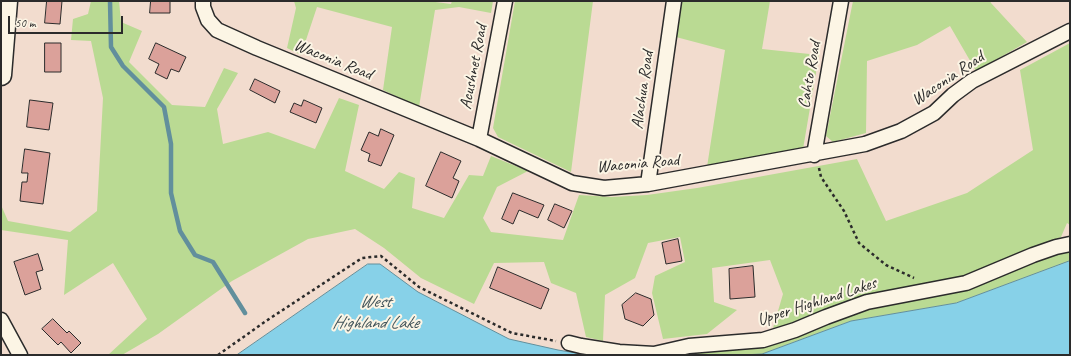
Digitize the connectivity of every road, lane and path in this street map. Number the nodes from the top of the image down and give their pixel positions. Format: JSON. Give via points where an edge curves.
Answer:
{"nodes":[{"id":1,"x":7,"y":1,"type":"edge"},
{"id":2,"x":203,"y":1,"type":"edge"},
{"id":3,"x":505,"y":1,"type":"edge"},
{"id":4,"x":674,"y":1,"type":"edge"},
{"id":5,"x":841,"y":1,"type":"edge"},
{"id":6,"x":1070,"y":31,"type":"edge"},
{"id":7,"x":1,"y":75,"type":"edge"},
{"id":8,"x":479,"y":139,"type":"junction"},
{"id":9,"x":814,"y":154,"type":"junction"},
{"id":10,"x":648,"y":184,"type":"junction"},
{"id":11,"x":1070,"y":244,"type":"edge"},
{"id":12,"x":936,"y":290,"type":"junction"},
{"id":13,"x":1,"y":320,"type":"edge"},
{"id":14,"x":569,"y":343,"type":"joint"},
{"id":15,"x":20,"y":355,"type":"edge"},
{"id":16,"x":218,"y":355,"type":"edge"}],
"edges":[{"from":1,"to":7,"type":"street"},
{"from":2,"to":8,"type":"street","name":"Waconia Road","via":[[208,20],[217,30]]},
{"from":3,"to":8,"type":"street","name":"Acushnet Road"},
{"from":4,"to":10,"type":"street","name":"Alachua Road"},
{"from":5,"to":9,"type":"street","name":"Cahto Road"},
{"from":6,"to":9,"type":"street","name":"Waconia Road","via":[[972,81],[934,113],[901,131],[865,144]]},
{"from":8,"to":10,"type":"street","name":"Waconia Road","via":[[572,183],[604,188]]},
{"from":9,"to":10,"type":"street","name":"Waconia Road"},
{"from":9,"to":12,"type":"path","via":[[821,177],[844,211],[859,243],[886,265]]},
{"from":11,"to":12,"type":"street","name":"Upper Highland Lakes","via":[[1033,255],[966,283]]},
{"from":12,"to":14,"type":"street","name":"Upper Highland Lakes","via":[[867,302],[763,340],[689,346],[654,354],[619,352]]},
{"from":13,"to":15,"type":"street"},
{"from":14,"to":16,"type":"path","via":[[512,333],[419,287],[380,256],[362,258]]}]}
